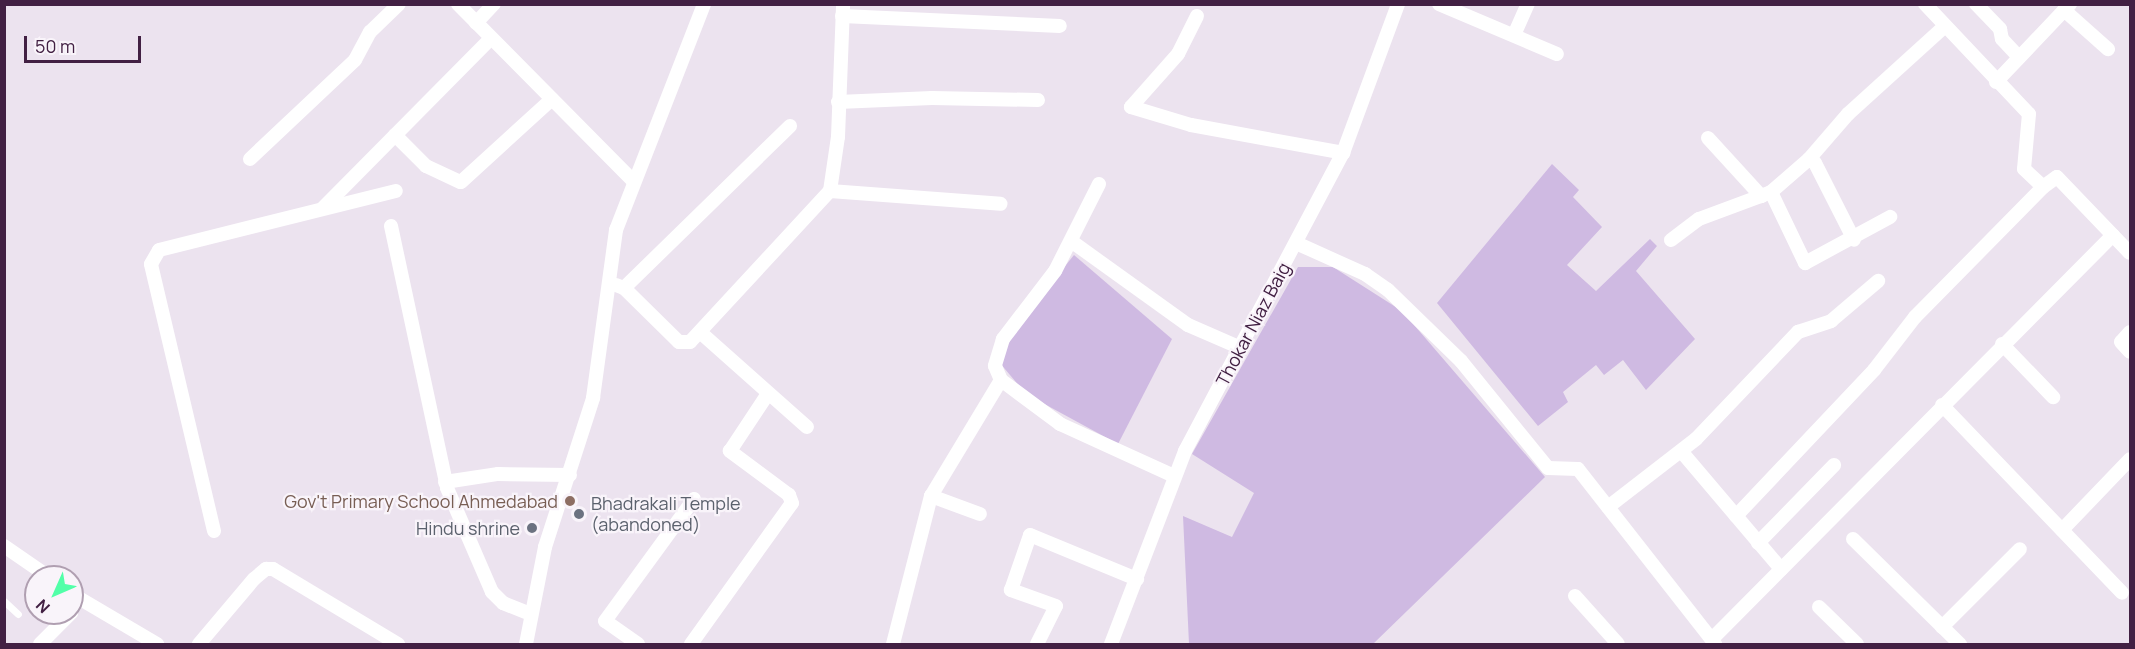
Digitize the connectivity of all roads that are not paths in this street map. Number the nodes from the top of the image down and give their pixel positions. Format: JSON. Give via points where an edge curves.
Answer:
{"nodes":[{"id":1,"x":399,"y":4,"type":"edge"},
{"id":2,"x":458,"y":4,"type":"edge"},
{"id":3,"x":494,"y":4,"type":"edge"},
{"id":4,"x":704,"y":4,"type":"edge"},
{"id":5,"x":1398,"y":4,"type":"edge"},
{"id":6,"x":1439,"y":4,"type":"edge"},
{"id":7,"x":1528,"y":4,"type":"edge"},
{"id":8,"x":1925,"y":4,"type":"edge"},
{"id":9,"x":1976,"y":4,"type":"edge"},
{"id":10,"x":2067,"y":7,"type":"edge"},
{"id":11,"x":842,"y":10,"type":"edge"},
{"id":12,"x":1197,"y":16,"type":"dead end"},
{"id":13,"x":476,"y":23,"type":"junction"},
{"id":14,"x":1060,"y":26,"type":"dead end"},
{"id":15,"x":1945,"y":26,"type":"junction"},
{"id":16,"x":1514,"y":35,"type":"junction"},
{"id":17,"x":491,"y":38,"type":"junction"},
{"id":18,"x":2108,"y":50,"type":"dead end"},
{"id":19,"x":1557,"y":54,"type":"dead end"},
{"id":20,"x":2019,"y":57,"type":"junction"},
{"id":21,"x":1996,"y":82,"type":"junction"},
{"id":22,"x":552,"y":99,"type":"junction"},
{"id":23,"x":1038,"y":100,"type":"dead end"},
{"id":24,"x":838,"y":102,"type":"junction"},
{"id":25,"x":790,"y":126,"type":"dead end"},
{"id":26,"x":395,"y":135,"type":"junction"},
{"id":27,"x":1708,"y":138,"type":"dead end"},
{"id":28,"x":1342,"y":153,"type":"junction"},
{"id":29,"x":250,"y":159,"type":"dead end"},
{"id":30,"x":1809,"y":159,"type":"junction"},
{"id":31,"x":634,"y":182,"type":"junction"},
{"id":32,"x":1099,"y":184,"type":"dead end"},
{"id":33,"x":2043,"y":187,"type":"junction"},
{"id":34,"x":831,"y":190,"type":"junction"},
{"id":35,"x":396,"y":191,"type":"dead end"},
{"id":36,"x":1766,"y":194,"type":"junction"},
{"id":37,"x":1001,"y":204,"type":"dead end"},
{"id":38,"x":321,"y":210,"type":"junction"},
{"id":39,"x":1890,"y":217,"type":"dead end"},
{"id":40,"x":391,"y":226,"type":"dead end"},
{"id":41,"x":2113,"y":235,"type":"junction"},
{"id":42,"x":1671,"y":240,"type":"dead end"},
{"id":43,"x":1854,"y":240,"type":"junction"},
{"id":44,"x":1071,"y":241,"type":"junction"},
{"id":45,"x":1296,"y":243,"type":"junction"},
{"id":46,"x":2130,"y":252,"type":"edge"},
{"id":47,"x":1878,"y":281,"type":"dead end"},
{"id":48,"x":608,"y":282,"type":"junction"},
{"id":49,"x":624,"y":288,"type":"junction"},
{"id":50,"x":700,"y":332,"type":"junction"},
{"id":51,"x":2130,"y":332,"type":"edge"},
{"id":52,"x":2002,"y":344,"type":"junction"},
{"id":53,"x":1241,"y":348,"type":"junction"},
{"id":54,"x":2130,"y":351,"type":"edge"},
{"id":55,"x":1001,"y":380,"type":"junction"},
{"id":56,"x":767,"y":395,"type":"junction"},
{"id":57,"x":2054,"y":397,"type":"dead end"},
{"id":58,"x":1942,"y":405,"type":"junction"},
{"id":59,"x":807,"y":427,"type":"dead end"},
{"id":60,"x":1681,"y":451,"type":"junction"},
{"id":61,"x":2130,"y":459,"type":"edge"},
{"id":62,"x":1834,"y":465,"type":"dead end"},
{"id":63,"x":570,"y":475,"type":"junction"},
{"id":64,"x":1174,"y":476,"type":"junction"},
{"id":65,"x":445,"y":482,"type":"junction"},
{"id":66,"x":931,"y":496,"type":"junction"},
{"id":67,"x":694,"y":499,"type":"dead end"},
{"id":68,"x":1608,"y":507,"type":"junction"},
{"id":69,"x":981,"y":514,"type":"dead end"},
{"id":70,"x":1736,"y":516,"type":"junction"},
{"id":71,"x":2062,"y":530,"type":"junction"},
{"id":72,"x":214,"y":531,"type":"dead end"},
{"id":73,"x":1853,"y":539,"type":"dead end"},
{"id":74,"x":1758,"y":543,"type":"junction"},
{"id":75,"x":4,"y":546,"type":"edge"},
{"id":76,"x":2020,"y":549,"type":"dead end"},
{"id":77,"x":32,"y":565,"type":"edge"},
{"id":78,"x":1780,"y":569,"type":"junction"},
{"id":79,"x":1137,"y":579,"type":"junction"},
{"id":80,"x":2122,"y":593,"type":"dead end"},
{"id":81,"x":1575,"y":596,"type":"dead end"},
{"id":82,"x":4,"y":601,"type":"edge"},
{"id":83,"x":1819,"y":607,"type":"dead end"},
{"id":84,"x":84,"y":610,"type":"edge"},
{"id":85,"x":18,"y":614,"type":"dead end"},
{"id":86,"x":530,"y":614,"type":"junction"},
{"id":87,"x":57,"y":625,"type":"edge"},
{"id":88,"x":1942,"y":627,"type":"junction"},
{"id":89,"x":1713,"y":642,"type":"edge"},
{"id":90,"x":1113,"y":644,"type":"edge"},
{"id":91,"x":40,"y":645,"type":"edge"},
{"id":92,"x":157,"y":645,"type":"edge"},
{"id":93,"x":199,"y":645,"type":"edge"},
{"id":94,"x":398,"y":645,"type":"edge"},
{"id":95,"x":526,"y":645,"type":"edge"},
{"id":96,"x":638,"y":645,"type":"edge"},
{"id":97,"x":691,"y":645,"type":"edge"},
{"id":98,"x":893,"y":645,"type":"edge"},
{"id":99,"x":1038,"y":645,"type":"edge"},
{"id":100,"x":1618,"y":645,"type":"edge"},
{"id":101,"x":1857,"y":645,"type":"edge"},
{"id":102,"x":1960,"y":645,"type":"edge"}],
"edges":[{"from":1,"to":29,"type":"street","via":[[370,32],[355,60]]},
{"from":2,"to":13,"type":"street"},
{"from":3,"to":13,"type":"street"},
{"from":4,"to":31,"type":"street"},
{"from":5,"to":28,"type":"street","name":"Thokar Niaz Baig"},
{"from":6,"to":16,"type":"street"},
{"from":7,"to":16,"type":"street"},
{"from":8,"to":15,"type":"street"},
{"from":9,"to":20,"type":"street","via":[[2001,29],[2002,39]]},
{"from":10,"to":18,"type":"street"},
{"from":10,"to":20,"type":"street"},
{"from":11,"to":14,"type":"street"},
{"from":11,"to":24,"type":"street"},
{"from":12,"to":28,"type":"street","via":[[1178,54],[1131,107],[1202,128]]},
{"from":13,"to":17,"type":"street"},
{"from":15,"to":21,"type":"street"},
{"from":15,"to":30,"type":"street","via":[[1848,114]]},
{"from":16,"to":19,"type":"street"},
{"from":17,"to":22,"type":"street"},
{"from":17,"to":26,"type":"street"},
{"from":20,"to":21,"type":"street"},
{"from":21,"to":33,"type":"street","via":[[2029,114],[2024,169]]},
{"from":22,"to":26,"type":"street","via":[[461,182],[426,166]]},
{"from":22,"to":31,"type":"street"},
{"from":23,"to":24,"type":"street","via":[[932,98]]},
{"from":24,"to":34,"type":"street"},
{"from":25,"to":49,"type":"street"},
{"from":26,"to":38,"type":"street"},
{"from":27,"to":36,"type":"street"},
{"from":28,"to":45,"type":"street","name":"Thokar Niaz Baig"},
{"from":30,"to":36,"type":"street"},
{"from":30,"to":43,"type":"street","via":[[1815,163]]},
{"from":31,"to":48,"type":"street","via":[[616,230]]},
{"from":32,"to":44,"type":"street"},
{"from":33,"to":41,"type":"street","via":[[2057,177]]},
{"from":33,"to":70,"type":"street","via":[[1915,317],[1874,370]]},
{"from":34,"to":37,"type":"street"},
{"from":34,"to":50,"type":"street"},
{"from":35,"to":38,"type":"street"},
{"from":36,"to":42,"type":"street","via":[[1699,219]]},
{"from":36,"to":43,"type":"street","via":[[1805,263]]},
{"from":38,"to":72,"type":"street","via":[[159,250],[151,264]]},
{"from":39,"to":43,"type":"street"},
{"from":40,"to":65,"type":"street"},
{"from":41,"to":46,"type":"street"},
{"from":41,"to":52,"type":"street"},
{"from":44,"to":53,"type":"street","via":[[1188,325]]},
{"from":44,"to":55,"type":"street","via":[[1055,271],[1003,339],[995,366]]},
{"from":45,"to":53,"type":"street","name":"Thokar Niaz Baig"},
{"from":45,"to":68,"type":"street","via":[[1365,274],[1389,290],[1461,361],[1548,468],[1578,469]]},
{"from":47,"to":60,"type":"street","via":[[1831,321],[1798,332]]},
{"from":48,"to":49,"type":"street"},
{"from":48,"to":63,"type":"street","via":[[605,331],[592,398]]},
{"from":49,"to":50,"type":"street","via":[[679,342],[690,342]]},
{"from":50,"to":56,"type":"street"},
{"from":51,"to":54,"type":"street","via":[[2121,342]]},
{"from":52,"to":57,"type":"street"},
{"from":52,"to":58,"type":"street"},
{"from":53,"to":64,"type":"street","name":"Thokar Niaz Baig"},
{"from":55,"to":64,"type":"street","via":[[1060,424]]},
{"from":55,"to":66,"type":"street"},
{"from":56,"to":59,"type":"street"},
{"from":56,"to":97,"type":"street","via":[[730,451],[789,495],[792,503]]},
{"from":58,"to":71,"type":"street"},
{"from":58,"to":78,"type":"street"},
{"from":60,"to":68,"type":"street"},
{"from":60,"to":70,"type":"street"},
{"from":61,"to":71,"type":"street"},
{"from":62,"to":74,"type":"street"},
{"from":63,"to":65,"type":"street","via":[[498,474]]},
{"from":63,"to":86,"type":"street","via":[[546,547]]},
{"from":64,"to":79,"type":"street","name":"Thokar Niaz Baig"},
{"from":65,"to":86,"type":"street","via":[[492,592],[503,603]]},
{"from":66,"to":69,"type":"street"},
{"from":66,"to":98,"type":"street"},
{"from":67,"to":96,"type":"street","via":[[605,621]]},
{"from":68,"to":89,"type":"street"},
{"from":70,"to":74,"type":"street"},
{"from":71,"to":80,"type":"street"},
{"from":73,"to":88,"type":"street"},
{"from":74,"to":78,"type":"street"},
{"from":75,"to":77,"type":"street"},
{"from":76,"to":88,"type":"street"},
{"from":78,"to":89,"type":"street"},
{"from":79,"to":90,"type":"street","name":"Thokar Niaz Baig"},
{"from":79,"to":99,"type":"street","via":[[1030,535],[1011,590],[1056,606]]},
{"from":81,"to":100,"type":"street"},
{"from":82,"to":85,"type":"lane"},
{"from":83,"to":101,"type":"street"},
{"from":84,"to":92,"type":"street"},
{"from":86,"to":95,"type":"street"},
{"from":87,"to":91,"type":"street"},
{"from":88,"to":102,"type":"street"},
{"from":93,"to":94,"type":"street","via":[[254,579],[266,569],[273,569]]}]}
